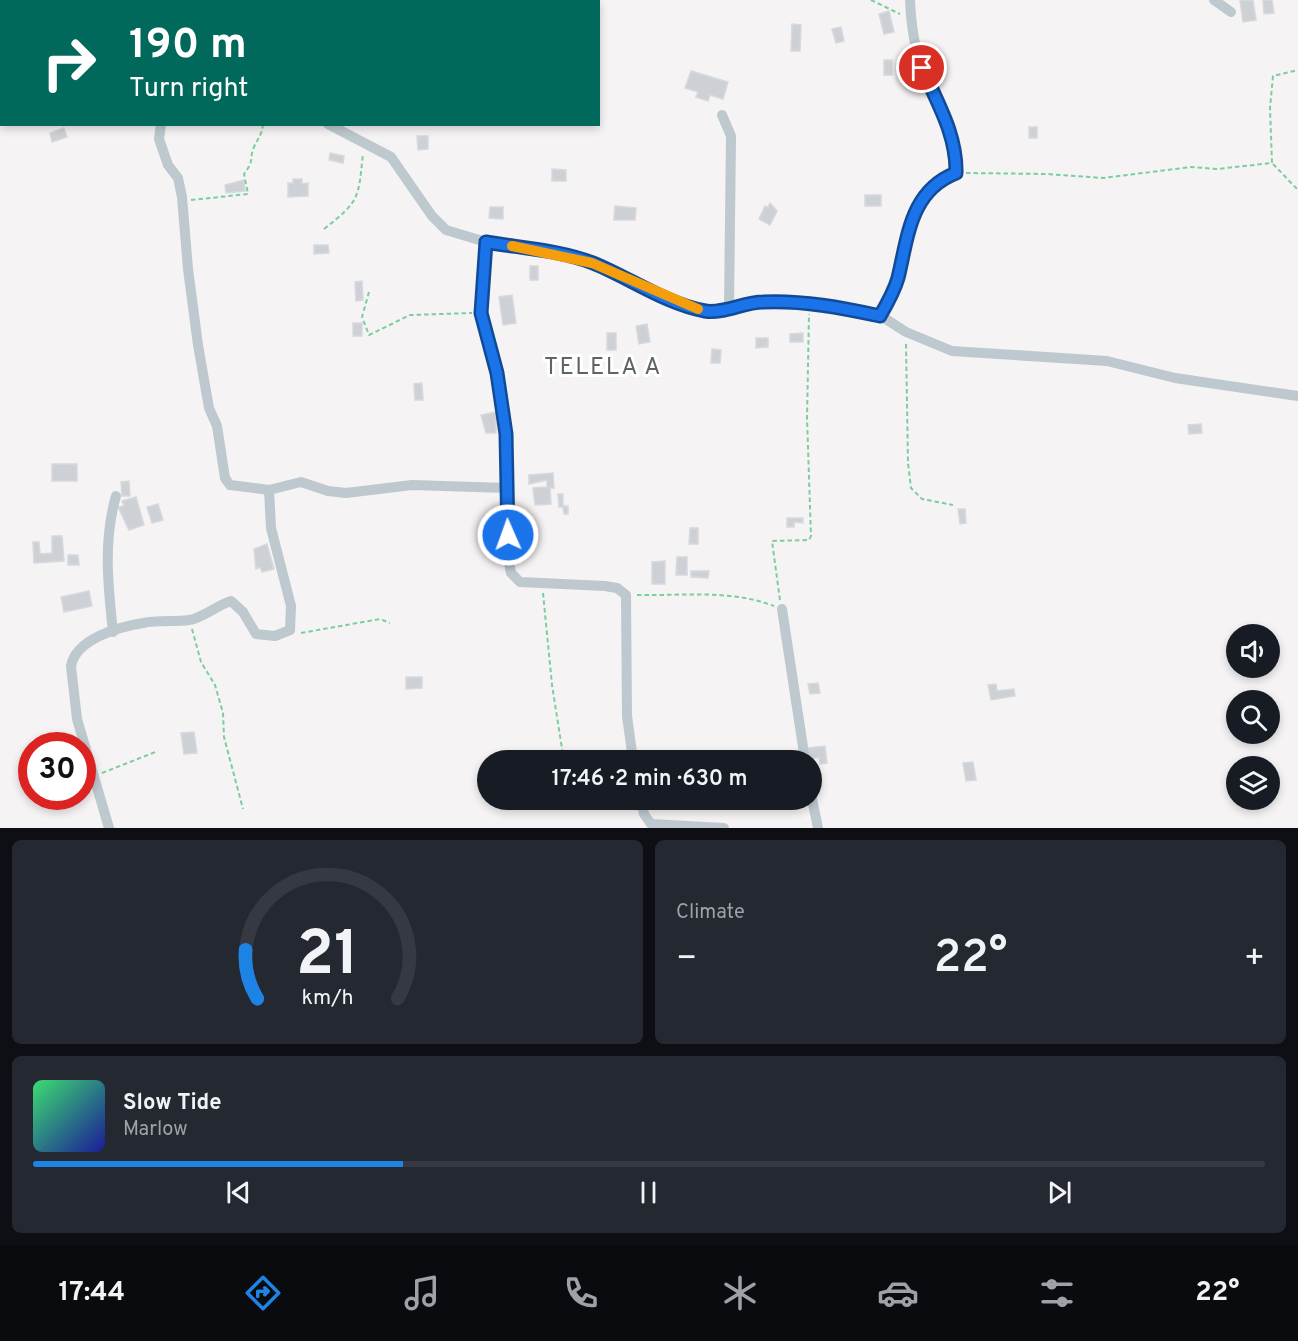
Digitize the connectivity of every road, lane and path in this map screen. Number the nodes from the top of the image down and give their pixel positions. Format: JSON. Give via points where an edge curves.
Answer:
{"nodes":[{"id":1,"x":871,"y":0,"type":"edge"},
{"id":2,"x":910,"y":0,"type":"edge"},
{"id":3,"x":1214,"y":0,"type":"edge"},
{"id":4,"x":1230,"y":12,"type":"dead end"},
{"id":5,"x":911,"y":22,"type":"junction"},
{"id":6,"x":1298,"y":70,"type":"edge"},
{"id":7,"x":722,"y":115,"type":"dead end"},
{"id":8,"x":162,"y":126,"type":"edge"},
{"id":9,"x":263,"y":126,"type":"edge"},
{"id":10,"x":332,"y":126,"type":"edge"},
{"id":11,"x":364,"y":143,"type":"junction"},
{"id":12,"x":1272,"y":163,"type":"junction"},
{"id":13,"x":956,"y":173,"type":"junction"},
{"id":14,"x":1298,"y":190,"type":"edge"},
{"id":15,"x":181,"y":208,"type":"junction"},
{"id":16,"x":324,"y":229,"type":"dead end"},
{"id":17,"x":486,"y":242,"type":"junction"},
{"id":18,"x":369,"y":292,"type":"dead end"},
{"id":19,"x":809,"y":304,"type":"junction"},
{"id":20,"x":729,"y":308,"type":"junction"},
{"id":21,"x":481,"y":313,"type":"junction"},
{"id":22,"x":880,"y":316,"type":"junction"},
{"id":23,"x":906,"y":332,"type":"junction"},
{"id":24,"x":1298,"y":396,"type":"edge"},
{"id":25,"x":506,"y":488,"type":"junction"},
{"id":26,"x":269,"y":490,"type":"junction"},
{"id":27,"x":116,"y":496,"type":"dead end"},
{"id":28,"x":953,"y":505,"type":"dead end"},
{"id":29,"x":542,"y":584,"type":"junction"},
{"id":30,"x":626,"y":595,"type":"junction"},
{"id":31,"x":782,"y":609,"type":"junction"},
{"id":32,"x":190,"y":620,"type":"junction"},
{"id":33,"x":390,"y":623,"type":"dead end"},
{"id":34,"x":113,"y":632,"type":"junction"},
{"id":35,"x":286,"y":634,"type":"junction"},
{"id":36,"x":81,"y":732,"type":"edge"},
{"id":37,"x":562,"y":750,"type":"edge"},
{"id":38,"x":631,"y":750,"type":"edge"},
{"id":39,"x":803,"y":750,"type":"edge"},
{"id":40,"x":158,"y":751,"type":"dead end"},
{"id":41,"x":96,"y":776,"type":"edge"},
{"id":42,"x":96,"y":787,"type":"edge"},
{"id":43,"x":243,"y":809,"type":"dead end"},
{"id":44,"x":643,"y":810,"type":"edge"},
{"id":45,"x":814,"y":810,"type":"edge"},
{"id":46,"x":109,"y":828,"type":"edge"},
{"id":47,"x":724,"y":828,"type":"edge"},
{"id":48,"x":818,"y":828,"type":"edge"}],
"edges":[{"from":1,"to":5,"type":"path"},
{"from":2,"to":5,"type":"street"},
{"from":3,"to":4,"type":"street"},
{"from":5,"to":13,"type":"street","via":[[922,68],[957,153]]},
{"from":6,"to":12,"type":"path","via":[[1273,76]]},
{"from":7,"to":20,"type":"street","via":[[731,136]]},
{"from":8,"to":15,"type":"street","via":[[159,139],[168,165],[178,178]]},
{"from":9,"to":15,"type":"path","via":[[252,163],[244,174],[248,194],[191,200]]},
{"from":10,"to":11,"type":"street"},
{"from":11,"to":16,"type":"path","via":[[358,196],[345,213]]},
{"from":11,"to":17,"type":"street","via":[[391,157],[439,226]]},
{"from":12,"to":13,"type":"path","via":[[1217,169],[1191,167],[1103,178]]},
{"from":12,"to":14,"type":"path"},
{"from":13,"to":22,"type":"street","via":[[939,181],[913,216],[897,278]]},
{"from":15,"to":26,"type":"street","via":[[198,345],[225,478],[230,484]]},
{"from":17,"to":20,"type":"street","via":[[592,263],[703,311]]},
{"from":17,"to":21,"type":"street"},
{"from":18,"to":21,"type":"path","via":[[362,317],[369,335],[410,315]]},
{"from":19,"to":20,"type":"street","via":[[765,302]]},
{"from":19,"to":22,"type":"street"},
{"from":19,"to":31,"type":"path","via":[[807,418],[811,527],[809,540],[772,541]]},
{"from":21,"to":25,"type":"street","via":[[497,373],[506,434]]},
{"from":22,"to":23,"type":"street"},
{"from":23,"to":24,"type":"street","via":[[968,354],[1107,362],[1175,378]]},
{"from":23,"to":28,"type":"path","via":[[911,489],[922,498]]},
{"from":25,"to":26,"type":"street","via":[[412,485],[346,493],[301,482]]},
{"from":25,"to":29,"type":"street","via":[[512,573],[520,582]]},
{"from":26,"to":35,"type":"street","via":[[271,528],[293,618]]},
{"from":27,"to":34,"type":"street","via":[[110,518],[107,577]]},
{"from":29,"to":30,"type":"street","via":[[605,586]]},
{"from":29,"to":37,"type":"path"},
{"from":30,"to":31,"type":"path","via":[[694,594],[756,599]]},
{"from":30,"to":38,"type":"street"},
{"from":31,"to":39,"type":"street"},
{"from":32,"to":34,"type":"street","via":[[142,623]]},
{"from":32,"to":35,"type":"street","via":[[233,601],[256,634]]},
{"from":32,"to":43,"type":"path","via":[[201,662],[215,685],[223,713],[224,737]]},
{"from":33,"to":35,"type":"path","via":[[380,619]]},
{"from":34,"to":36,"type":"street","via":[[82,646],[73,658]]},
{"from":40,"to":41,"type":"path"},
{"from":42,"to":46,"type":"street"},
{"from":44,"to":47,"type":"street","via":[[651,824]]},
{"from":45,"to":48,"type":"street"}]}
